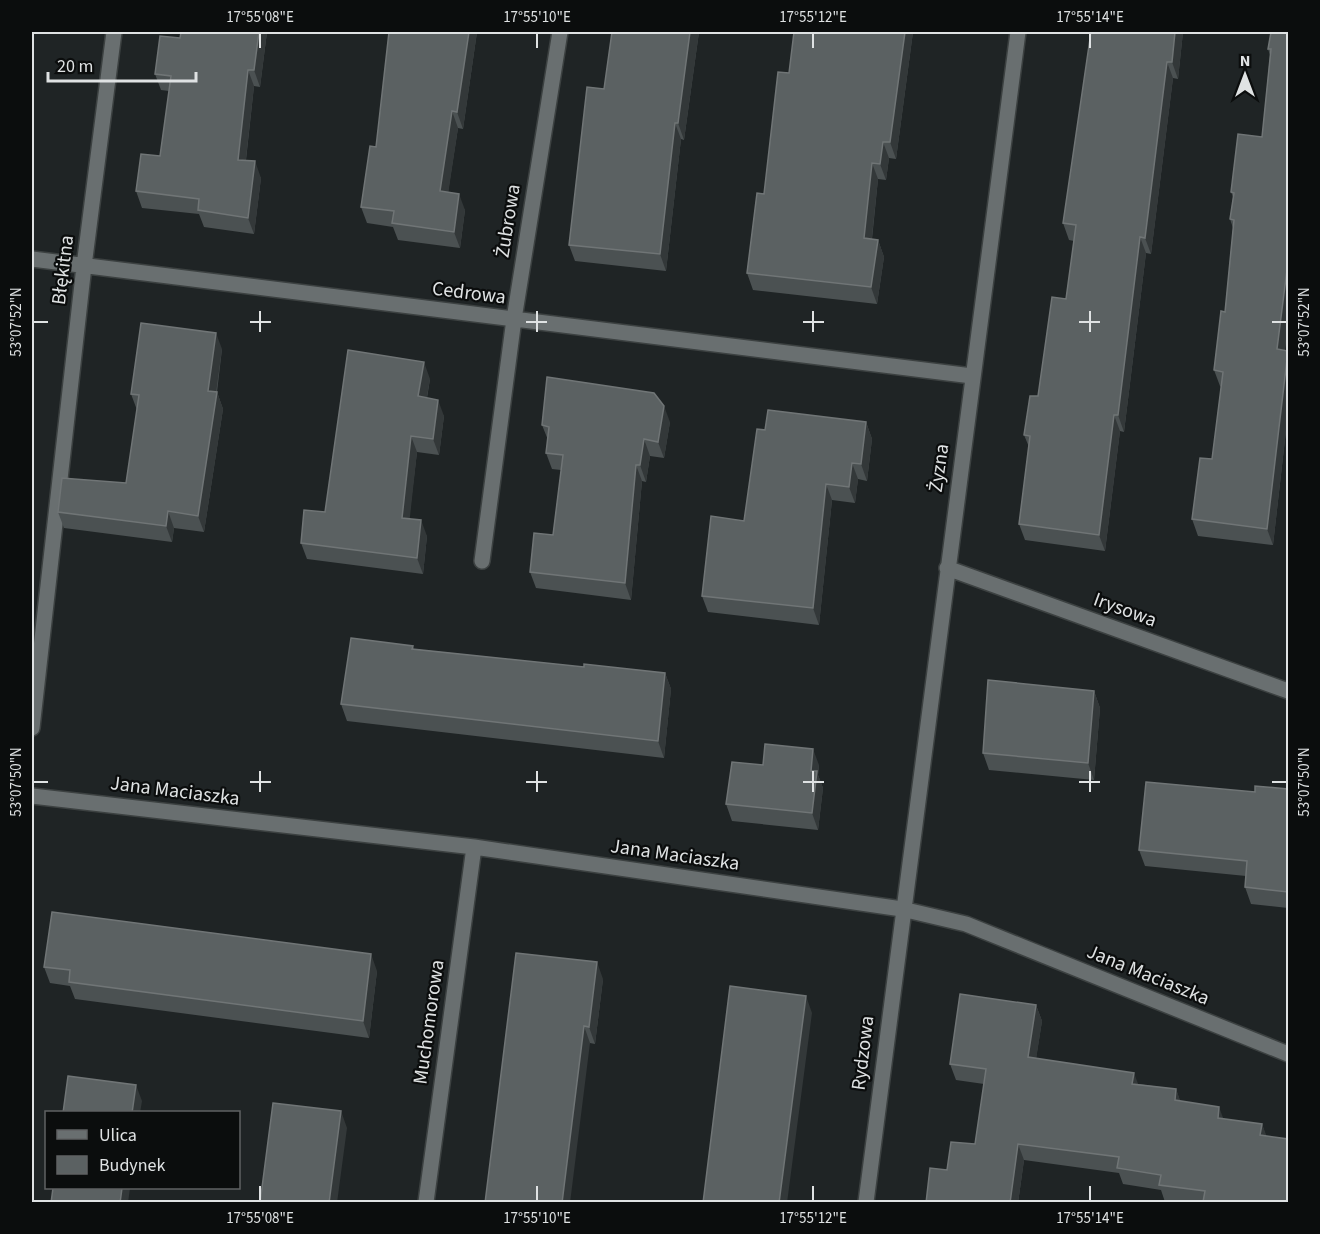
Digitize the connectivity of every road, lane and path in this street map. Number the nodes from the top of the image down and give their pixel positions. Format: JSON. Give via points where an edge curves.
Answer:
{"nodes":[{"id":1,"x":114,"y":32,"type":"edge"},
{"id":2,"x":560,"y":32,"type":"edge"},
{"id":3,"x":1018,"y":32,"type":"edge"},
{"id":4,"x":32,"y":259,"type":"edge"},
{"id":5,"x":84,"y":266,"type":"junction"},
{"id":6,"x":514,"y":319,"type":"junction"},
{"id":7,"x":972,"y":376,"type":"junction"},
{"id":8,"x":482,"y":561,"type":"dead end"},
{"id":9,"x":947,"y":568,"type":"junction"},
{"id":10,"x":1288,"y":691,"type":"edge"},
{"id":11,"x":32,"y":728,"type":"edge"},
{"id":12,"x":32,"y":796,"type":"edge"},
{"id":13,"x":474,"y":847,"type":"junction"},
{"id":14,"x":902,"y":909,"type":"junction"},
{"id":15,"x":1288,"y":1053,"type":"edge"},
{"id":16,"x":426,"y":1203,"type":"edge"},
{"id":17,"x":866,"y":1203,"type":"edge"}],
"edges":[{"from":1,"to":5,"type":"street","name":"Błękitna"},
{"from":2,"to":6,"type":"street","name":"Żubrowa"},
{"from":3,"to":7,"type":"street","name":"Żyzna"},
{"from":4,"to":5,"type":"street","name":"Cedrowa"},
{"from":5,"to":6,"type":"street","name":"Cedrowa"},
{"from":5,"to":11,"type":"street","name":"Błękitna"},
{"from":6,"to":7,"type":"street","name":"Cedrowa"},
{"from":6,"to":8,"type":"street","name":"Żubrowa"},
{"from":7,"to":9,"type":"street","name":"Żyzna"},
{"from":9,"to":10,"type":"street","name":"Irysowa"},
{"from":9,"to":14,"type":"street","name":"Żyzna"},
{"from":12,"to":13,"type":"street","name":"Jana Maciaszka"},
{"from":13,"to":14,"type":"street","name":"Jana Maciaszka"},
{"from":13,"to":16,"type":"street","name":"Muchomorowa"},
{"from":14,"to":15,"type":"street","name":"Jana Maciaszka","via":[[966,924]]},
{"from":14,"to":17,"type":"street","name":"Rydzowa"}]}
